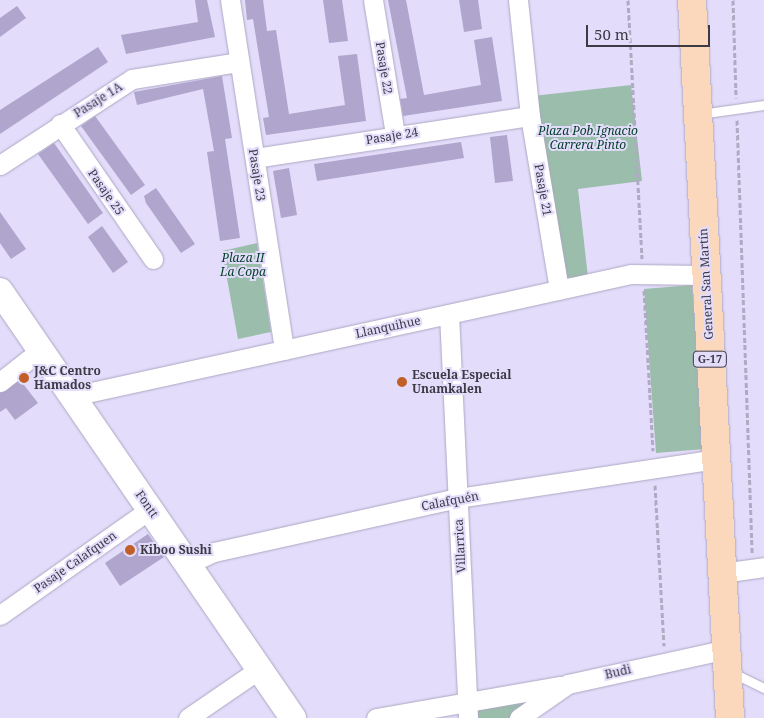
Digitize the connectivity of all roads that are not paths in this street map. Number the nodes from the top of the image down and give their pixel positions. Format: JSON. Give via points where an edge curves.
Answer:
{"nodes":[{"id":1,"x":230,"y":0,"type":"edge"},
{"id":2,"x":374,"y":0,"type":"edge"},
{"id":3,"x":518,"y":0,"type":"edge"},
{"id":4,"x":692,"y":0,"type":"edge"},
{"id":5,"x":238,"y":62,"type":"junction"},
{"id":6,"x":764,"y":106,"type":"edge"},
{"id":7,"x":697,"y":114,"type":"junction"},
{"id":8,"x":530,"y":116,"type":"junction"},
{"id":9,"x":60,"y":124,"type":"junction"},
{"id":10,"x":395,"y":135,"type":"junction"},
{"id":11,"x":255,"y":158,"type":"junction"},
{"id":12,"x":0,"y":164,"type":"edge"},
{"id":13,"x":153,"y":259,"type":"dead end"},
{"id":14,"x":705,"y":275,"type":"junction"},
{"id":15,"x":559,"y":290,"type":"junction"},
{"id":16,"x":0,"y":291,"type":"edge"},
{"id":17,"x":449,"y":314,"type":"junction"},
{"id":18,"x":42,"y":349,"type":"junction"},
{"id":19,"x":284,"y":350,"type":"junction"},
{"id":20,"x":0,"y":382,"type":"edge"},
{"id":21,"x":73,"y":396,"type":"junction"},
{"id":22,"x":716,"y":459,"type":"junction"},
{"id":23,"x":458,"y":498,"type":"junction"},
{"id":24,"x":150,"y":509,"type":"junction"},
{"id":25,"x":188,"y":564,"type":"junction"},
{"id":26,"x":758,"y":568,"type":"edge"},
{"id":27,"x":722,"y":573,"type":"junction"},
{"id":28,"x":0,"y":615,"type":"edge"},
{"id":29,"x":727,"y":660,"type":"junction"},
{"id":30,"x":261,"y":668,"type":"junction"},
{"id":31,"x":568,"y":684,"type":"junction"},
{"id":32,"x":764,"y":688,"type":"edge"},
{"id":33,"x":468,"y":711,"type":"edge"},
{"id":34,"x":188,"y":718,"type":"edge"},
{"id":35,"x":293,"y":718,"type":"edge"},
{"id":36,"x":376,"y":718,"type":"edge"},
{"id":37,"x":519,"y":718,"type":"edge"},
{"id":38,"x":730,"y":718,"type":"edge"}],
"edges":[{"from":1,"to":5,"type":"street","name":"Pasaje 23"},
{"from":2,"to":10,"type":"street","name":"Pasaje 22"},
{"from":3,"to":8,"type":"street","name":"Pasaje 21"},
{"from":4,"to":7,"type":"main road","name":"General San Martín","number":"G-17"},
{"from":5,"to":9,"type":"street","name":"Pasaje 1A","via":[[132,79]]},
{"from":5,"to":11,"type":"street","name":"Pasaje 23"},
{"from":6,"to":7,"type":"lane"},
{"from":7,"to":14,"type":"main road","name":"General San Martín","number":"G-17"},
{"from":8,"to":10,"type":"street","name":"Pasaje 24"},
{"from":8,"to":15,"type":"street","name":"Pasaje 21"},
{"from":9,"to":12,"type":"street","name":"Pasaje 1A"},
{"from":9,"to":13,"type":"street","name":"Pasaje 25"},
{"from":10,"to":11,"type":"street","name":"Pasaje 24"},
{"from":11,"to":19,"type":"street","name":"Pasaje 23"},
{"from":14,"to":15,"type":"street","name":"Llanquihue","via":[[631,274]]},
{"from":14,"to":22,"type":"main road","name":"General San Martín","number":"G-17"},
{"from":15,"to":17,"type":"street","name":"Llanquihue"},
{"from":16,"to":18,"type":"main road","name":"Fontt"},
{"from":17,"to":19,"type":"street","name":"Llanquihue"},
{"from":17,"to":23,"type":"street","name":"Villarrica"},
{"from":18,"to":20,"type":"street"},
{"from":18,"to":21,"type":"main road","name":"Fontt"},
{"from":19,"to":21,"type":"street","name":"Llanquihue"},
{"from":21,"to":24,"type":"main road","name":"Fontt"},
{"from":22,"to":23,"type":"street","name":"Calafquén"},
{"from":22,"to":27,"type":"main road","name":"General San Martín","number":"G-17"},
{"from":23,"to":25,"type":"street","name":"Calafquén","via":[[214,552]]},
{"from":23,"to":33,"type":"street","name":"Villarrica"},
{"from":24,"to":25,"type":"main road","name":"Fontt"},
{"from":24,"to":28,"type":"street","name":"Pasaje Calafquen"},
{"from":25,"to":30,"type":"main road","name":"Fontt"},
{"from":26,"to":27,"type":"street"},
{"from":27,"to":29,"type":"main road","name":"General San Martín","number":"G-17"},
{"from":29,"to":31,"type":"street","name":"Budi","via":[[664,661]]},
{"from":29,"to":32,"type":"lane"},
{"from":29,"to":38,"type":"main road","name":"General San Martín","number":"G-17"},
{"from":30,"to":34,"type":"street"},
{"from":30,"to":35,"type":"main road","name":"Fontt"},
{"from":31,"to":33,"type":"street"},
{"from":31,"to":37,"type":"street","name":"Budi"},
{"from":33,"to":36,"type":"street"}]}
